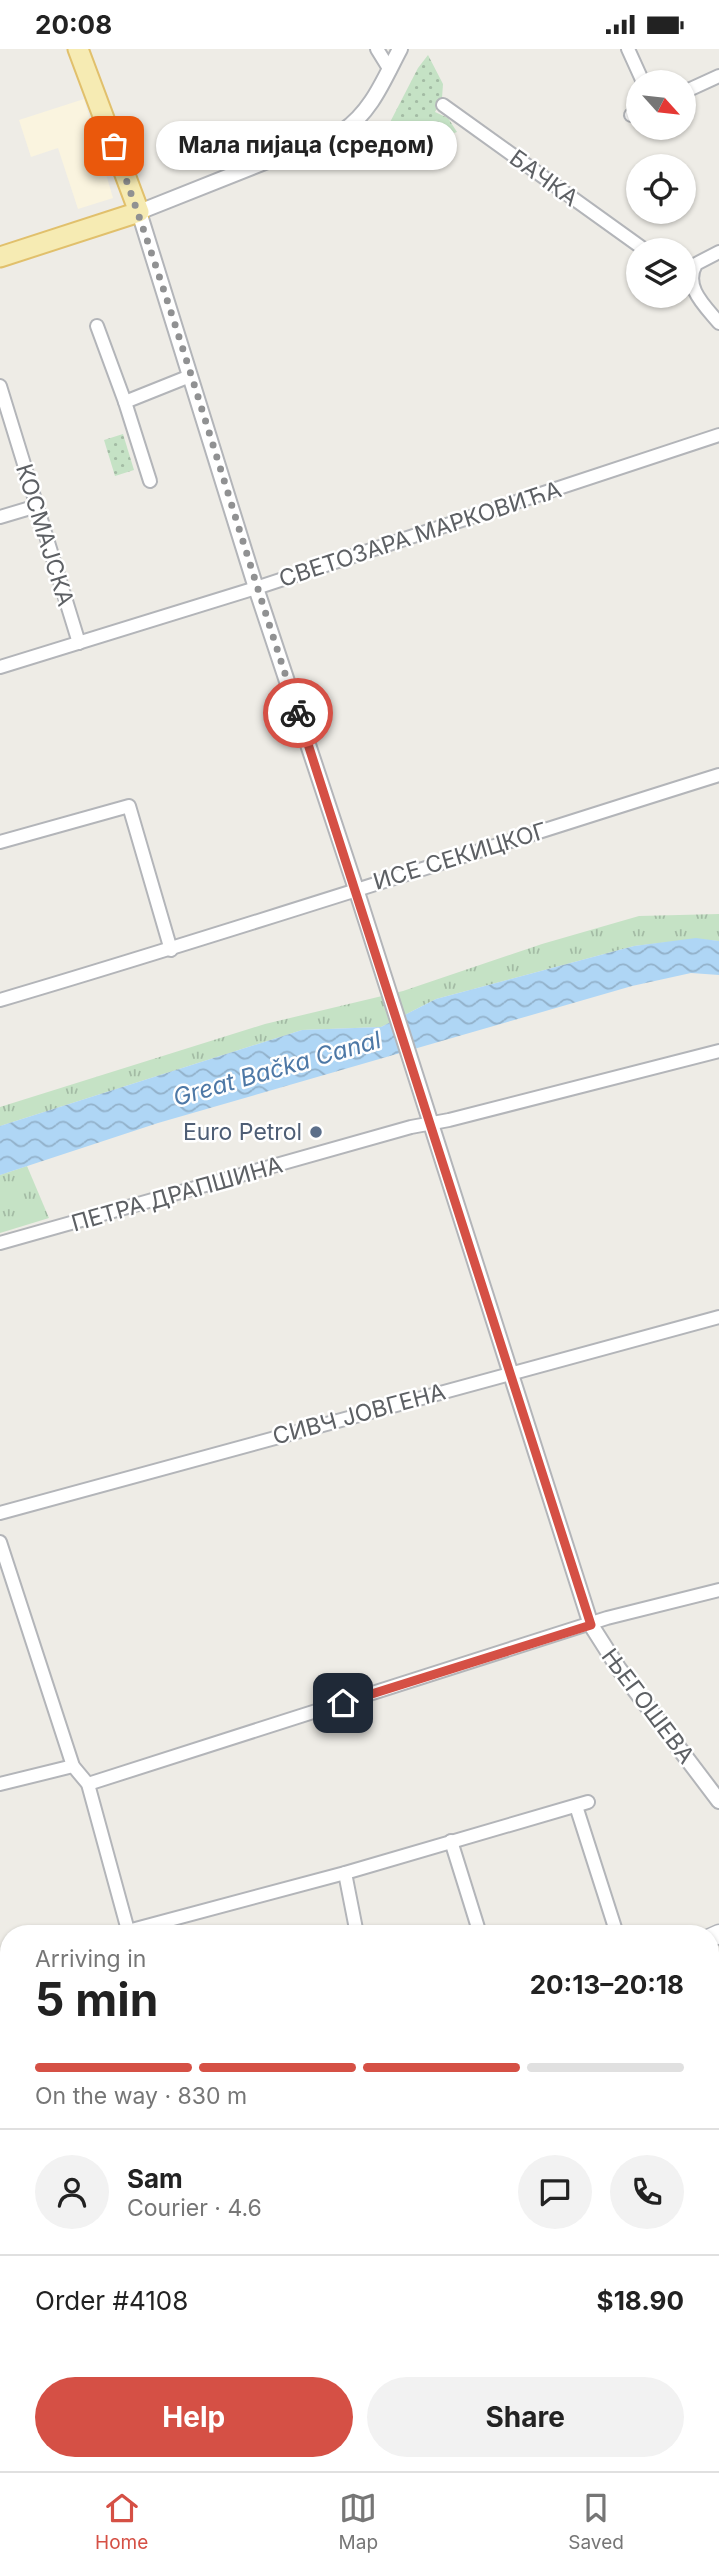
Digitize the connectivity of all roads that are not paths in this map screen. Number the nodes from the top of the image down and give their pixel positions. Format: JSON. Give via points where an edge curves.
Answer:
{"nodes":[{"id":1,"x":78,"y":49,"type":"edge"},
{"id":2,"x":377,"y":49,"type":"edge"},
{"id":3,"x":400,"y":49,"type":"edge"},
{"id":4,"x":628,"y":49,"type":"edge"},
{"id":5,"x":390,"y":70,"type":"junction"},
{"id":6,"x":638,"y":70,"type":"edge"},
{"id":7,"x":719,"y":76,"type":"edge"},
{"id":8,"x":696,"y":87,"type":"edge"},
{"id":9,"x":443,"y":105,"type":"dead end"},
{"id":10,"x":139,"y":212,"type":"junction"},
{"id":11,"x":628,"y":238,"type":"edge"},
{"id":12,"x":719,"y":253,"type":"edge"},
{"id":13,"x":0,"y":257,"type":"edge"},
{"id":14,"x":696,"y":264,"type":"edge"},
{"id":15,"x":696,"y":294,"type":"edge"},
{"id":16,"x":719,"y":323,"type":"edge"},
{"id":17,"x":97,"y":326,"type":"dead end"},
{"id":18,"x":190,"y":376,"type":"junction"},
{"id":19,"x":0,"y":386,"type":"edge"},
{"id":20,"x":125,"y":402,"type":"junction"},
{"id":21,"x":3,"y":407,"type":"edge"},
{"id":22,"x":719,"y":435,"type":"edge"},
{"id":23,"x":150,"y":481,"type":"dead end"},
{"id":24,"x":37,"y":506,"type":"junction"},
{"id":25,"x":0,"y":517,"type":"edge"},
{"id":26,"x":256,"y":588,"type":"junction"},
{"id":27,"x":79,"y":643,"type":"junction"},
{"id":28,"x":0,"y":667,"type":"edge"},
{"id":29,"x":719,"y":775,"type":"edge"},
{"id":30,"x":0,"y":842,"type":"edge"},
{"id":31,"x":356,"y":889,"type":"junction"},
{"id":32,"x":171,"y":950,"type":"junction"},
{"id":33,"x":0,"y":1000,"type":"edge"},
{"id":34,"x":719,"y":1051,"type":"edge"},
{"id":35,"x":430,"y":1123,"type":"junction"},
{"id":36,"x":0,"y":1243,"type":"edge"},
{"id":37,"x":719,"y":1317,"type":"edge"},
{"id":38,"x":511,"y":1374,"type":"junction"},
{"id":39,"x":0,"y":1513,"type":"edge"},
{"id":40,"x":0,"y":1542,"type":"edge"},
{"id":41,"x":719,"y":1590,"type":"edge"},
{"id":42,"x":591,"y":1625,"type":"junction"},
{"id":43,"x":73,"y":1766,"type":"junction"},
{"id":44,"x":0,"y":1784,"type":"edge"},
{"id":45,"x":88,"y":1784,"type":"junction"},
{"id":46,"x":719,"y":1801,"type":"edge"},
{"id":47,"x":451,"y":1842,"type":"junction"},
{"id":48,"x":345,"y":1873,"type":"junction"},
{"id":49,"x":127,"y":1925,"type":"edge"},
{"id":50,"x":155,"y":1925,"type":"edge"},
{"id":51,"x":355,"y":1925,"type":"edge"},
{"id":52,"x":477,"y":1925,"type":"edge"},
{"id":53,"x":615,"y":1925,"type":"edge"}],
"edges":[{"from":1,"to":10,"type":"main road","name":"ЊЕГОШЕВА"},
{"from":2,"to":5,"type":"street"},
{"from":3,"to":5,"type":"street"},
{"from":4,"to":6,"type":"street"},
{"from":5,"to":10,"type":"street","via":[[365,113],[343,131]]},
{"from":7,"to":8,"type":"street"},
{"from":9,"to":11,"type":"street","name":"БАЧКА"},
{"from":10,"to":13,"type":"main road"},
{"from":10,"to":18,"type":"street","name":"ЊЕГОШЕВА"},
{"from":12,"to":14,"type":"street"},
{"from":15,"to":16,"type":"street"},
{"from":17,"to":20,"type":"street"},
{"from":18,"to":20,"type":"street"},
{"from":18,"to":26,"type":"street","name":"ЊЕГОШЕВА"},
{"from":19,"to":21,"type":"street","name":"КОСМАЈСКА"},
{"from":20,"to":23,"type":"street"},
{"from":21,"to":24,"type":"street","name":"КОСМАЈСКА"},
{"from":22,"to":26,"type":"street","name":"СВЕТОЗАРА МАРКОВИЋА"},
{"from":24,"to":25,"type":"street"},
{"from":24,"to":27,"type":"street","name":"КОСМАЈСКА"},
{"from":26,"to":27,"type":"street","name":"СВЕТОЗАРА МАРКОВИЋА"},
{"from":26,"to":31,"type":"street","name":"ЊЕГОШЕВА"},
{"from":27,"to":28,"type":"street","name":"СВЕТОЗАРА МАРКОВИЋА"},
{"from":29,"to":31,"type":"street","name":"ИСЕ СЕКИЦКОГ"},
{"from":30,"to":32,"type":"street","via":[[129,806]]},
{"from":31,"to":32,"type":"street","name":"ИСЕ СЕКИЦКОГ"},
{"from":31,"to":35,"type":"street","name":"ЊЕГОШЕВА"},
{"from":32,"to":33,"type":"street","name":"ИСЕ СЕКИЦКОГ"},
{"from":34,"to":35,"type":"street","name":"ПЕТРА ДРАПШИНА"},
{"from":35,"to":36,"type":"street","name":"ПЕТРА ДРАПШИНА"},
{"from":35,"to":38,"type":"street","name":"ЊЕГОШЕВА"},
{"from":37,"to":38,"type":"street","name":"СИВЧ ЈОВГЕНА"},
{"from":38,"to":39,"type":"street","name":"СИВЧ ЈОВГЕНА"},
{"from":38,"to":42,"type":"street","name":"ЊЕГОШЕВА"},
{"from":40,"to":43,"type":"street"},
{"from":41,"to":42,"type":"street"},
{"from":42,"to":45,"type":"street"},
{"from":42,"to":46,"type":"street","name":"ЊЕГОШЕВА"},
{"from":43,"to":44,"type":"street"},
{"from":43,"to":45,"type":"street"},
{"from":45,"to":49,"type":"street"},
{"from":47,"to":48,"type":"street"},
{"from":47,"to":52,"type":"street"},
{"from":47,"to":53,"type":"street","via":[[582,1804]]},
{"from":48,"to":50,"type":"street"},
{"from":48,"to":51,"type":"street"}]}
